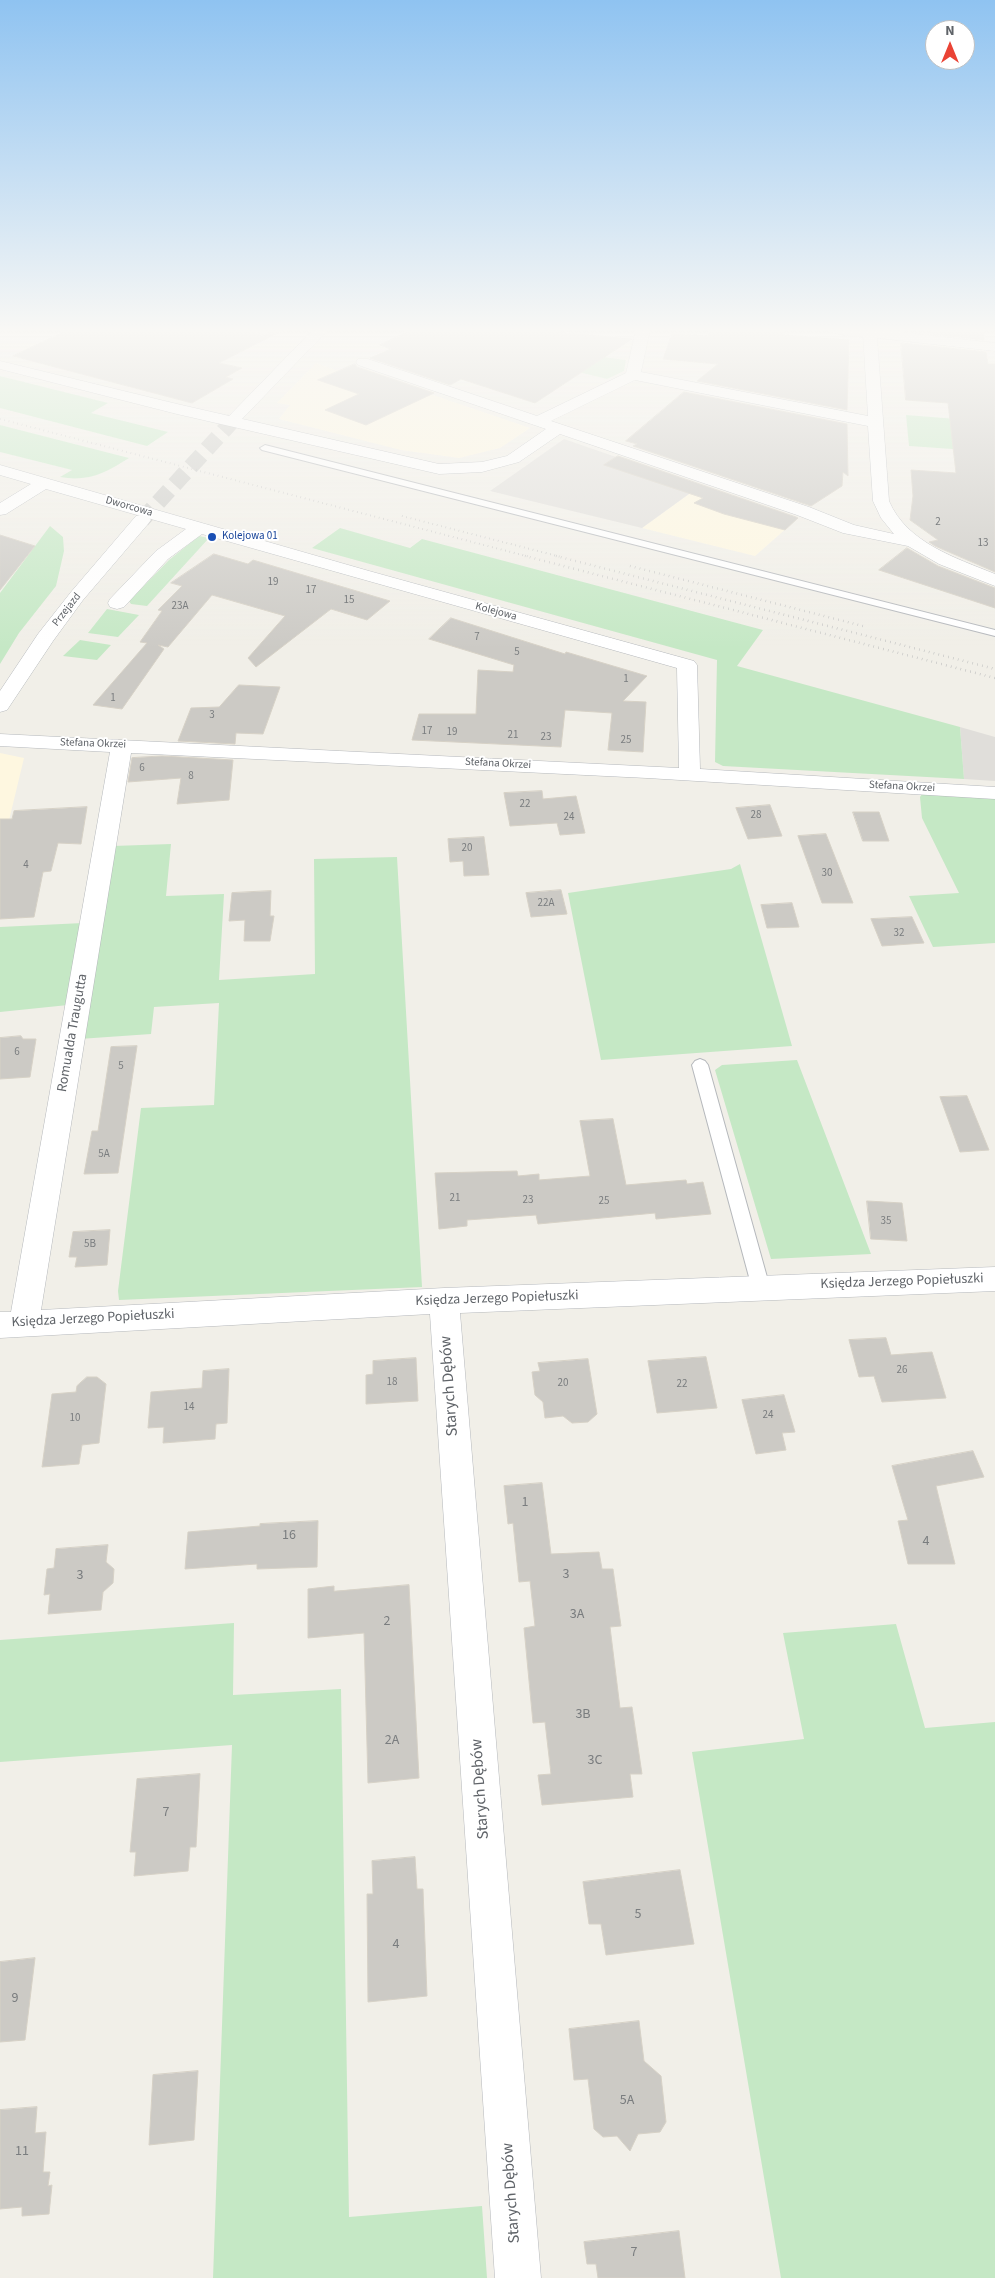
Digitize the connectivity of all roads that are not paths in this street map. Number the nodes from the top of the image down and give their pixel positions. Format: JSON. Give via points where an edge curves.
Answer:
{"nodes":[{"id":1,"x":296,"y":436,"type":"edge"},
{"id":2,"x":546,"y":436,"type":"edge"},
{"id":3,"x":582,"y":436,"type":"edge"},
{"id":4,"x":875,"y":436,"type":"edge"},
{"id":5,"x":265,"y":448,"type":"dead end"},
{"id":6,"x":0,"y":470,"type":"edge"},
{"id":7,"x":44,"y":483,"type":"junction"},
{"id":8,"x":0,"y":510,"type":"edge"},
{"id":9,"x":886,"y":513,"type":"junction"},
{"id":10,"x":142,"y":520,"type":"tunnel mouth"},
{"id":11,"x":828,"y":520,"type":"junction"},
{"id":12,"x":200,"y":528,"type":"junction"},
{"id":13,"x":912,"y":541,"type":"junction"},
{"id":14,"x":995,"y":581,"type":"edge"},
{"id":15,"x":117,"y":603,"type":"dead end"},
{"id":16,"x":995,"y":632,"type":"edge"},
{"id":17,"x":0,"y":706,"type":"edge"},
{"id":18,"x":0,"y":740,"type":"edge"},
{"id":19,"x":122,"y":745,"type":"junction"},
{"id":20,"x":690,"y":775,"type":"junction"},
{"id":21,"x":995,"y":793,"type":"edge"},
{"id":22,"x":700,"y":1065,"type":"dead end"},
{"id":23,"x":995,"y":1279,"type":"edge"},
{"id":24,"x":760,"y":1288,"type":"junction"},
{"id":25,"x":444,"y":1301,"type":"junction"},
{"id":26,"x":7,"y":1327,"type":"edge"},
{"id":27,"x":518,"y":2278,"type":"edge"}],
"edges":[{"from":1,"to":2,"type":"street","via":[[439,469],[460,470],[513,459]]},
{"from":3,"to":11,"type":"street"},
{"from":4,"to":9,"type":"street","via":[[879,493]]},
{"from":5,"to":16,"type":"lane"},
{"from":6,"to":7,"type":"street","name":"Dworcowa"},
{"from":7,"to":8,"type":"street"},
{"from":7,"to":12,"type":"street","name":"Dworcowa"},
{"from":9,"to":11,"type":"street","via":[[863,522]]},
{"from":9,"to":13,"type":"street"},
{"from":10,"to":17,"type":"street","name":"Przejazd","via":[[76,596]]},
{"from":11,"to":13,"type":"street","via":[[849,529]]},
{"from":12,"to":15,"type":"street","via":[[162,556]]},
{"from":12,"to":20,"type":"street","name":"Kolejowa","via":[[687,664]]},
{"from":13,"to":14,"type":"street","via":[[945,560]]},
{"from":18,"to":19,"type":"street","name":"Stefana Okrzei"},
{"from":19,"to":20,"type":"street","name":"Stefana Okrzei"},
{"from":19,"to":26,"type":"street","name":"Romualda Traugutta"},
{"from":20,"to":21,"type":"street","name":"Stefana Okrzei"},
{"from":22,"to":24,"type":"lane"},
{"from":23,"to":24,"type":"street","name":"Księdza Jerzego Popiełuszki"},
{"from":24,"to":25,"type":"street","name":"Księdza Jerzego Popiełuszki"},
{"from":25,"to":26,"type":"street","name":"Księdza Jerzego Popiełuszki"},
{"from":25,"to":27,"type":"street","name":"Starych Dębów"}]}
